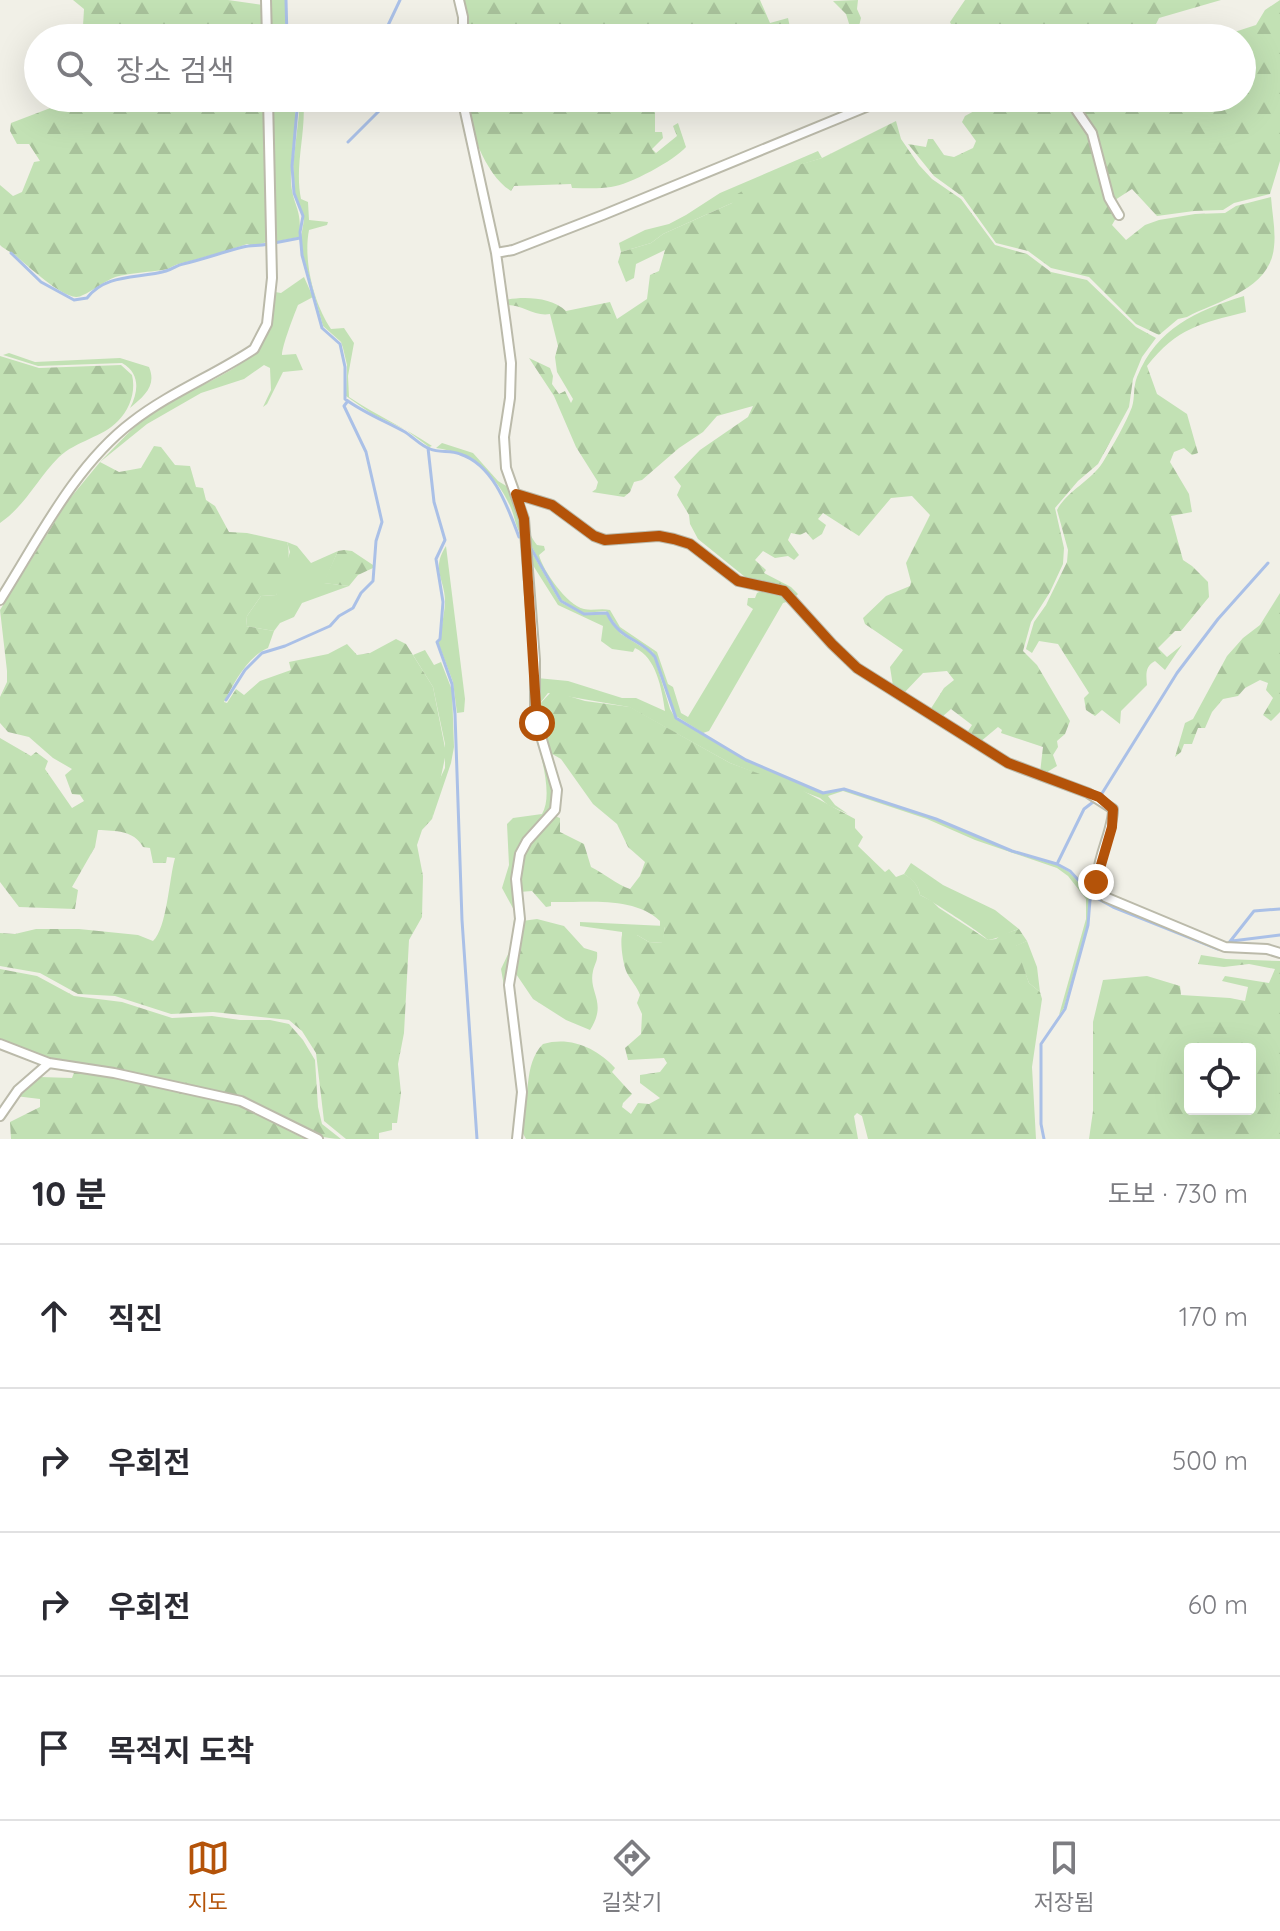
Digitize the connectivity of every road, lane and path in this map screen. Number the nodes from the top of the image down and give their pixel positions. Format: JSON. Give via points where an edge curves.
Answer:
{"nodes":[{"id":1,"x":266,"y":0,"type":"edge"},
{"id":2,"x":459,"y":0,"type":"edge"},
{"id":3,"x":267,"y":24,"type":"edge"},
{"id":4,"x":463,"y":24,"type":"edge"},
{"id":5,"x":268,"y":112,"type":"edge"},
{"id":6,"x":465,"y":112,"type":"edge"},
{"id":7,"x":854,"y":112,"type":"edge"},
{"id":8,"x":1078,"y":112,"type":"edge"},
{"id":9,"x":1119,"y":215,"type":"dead end"},
{"id":10,"x":496,"y":253,"type":"junction"},
{"id":11,"x":516,"y":494,"type":"junction"},
{"id":12,"x":0,"y":600,"type":"edge"},
{"id":13,"x":1280,"y":953,"type":"edge"},
{"id":14,"x":0,"y":1044,"type":"edge"},
{"id":15,"x":49,"y":1063,"type":"junction"},
{"id":16,"x":0,"y":1116,"type":"edge"},
{"id":17,"x":318,"y":1139,"type":"edge"},
{"id":18,"x":517,"y":1139,"type":"edge"}],
"edges":[{"from":1,"to":3,"type":"street"},
{"from":2,"to":4,"type":"street"},
{"from":5,"to":12,"type":"street","via":[[272,278],[262,337],[254,349],[151,408],[117,434],[75,482]]},
{"from":6,"to":10,"type":"street"},
{"from":7,"to":10,"type":"street"},
{"from":8,"to":9,"type":"street","via":[[1092,133],[1109,198]]},
{"from":10,"to":11,"type":"street","via":[[511,363],[506,468]]},
{"from":11,"to":13,"type":"street","via":[[552,505],[605,540],[674,539],[690,544],[738,581],[784,591],[857,668],[1008,763],[1110,804],[1112,827],[1096,882],[1105,897],[1225,947]]},
{"from":11,"to":18,"type":"street","via":[[524,519],[537,723],[557,802],[520,854],[516,879],[520,919],[509,985],[522,1092]]},
{"from":14,"to":15,"type":"street"},
{"from":15,"to":16,"type":"street","via":[[18,1090]]},
{"from":15,"to":17,"type":"street","via":[[241,1101]]}]}
